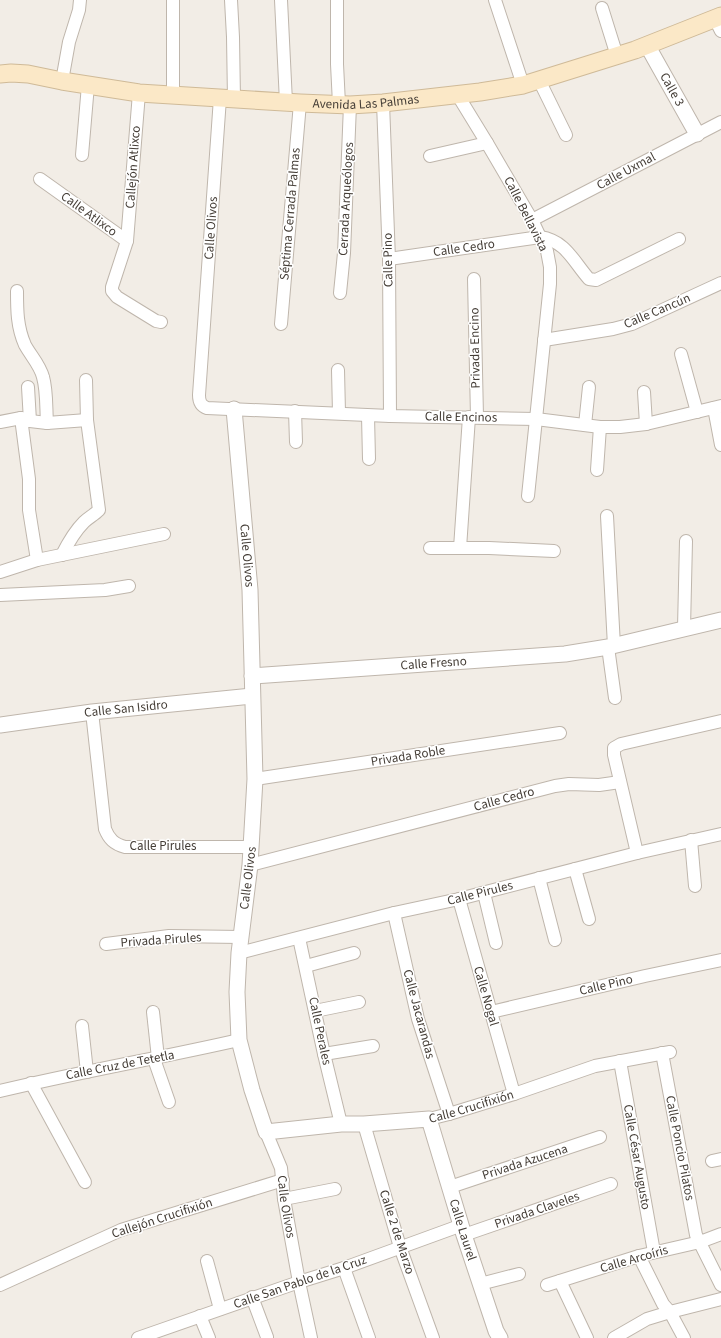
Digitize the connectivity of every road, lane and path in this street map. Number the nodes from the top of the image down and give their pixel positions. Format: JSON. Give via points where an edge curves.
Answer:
{"nodes":[{"id":1,"x":80,"y":0,"type":"edge"},
{"id":2,"x":173,"y":0,"type":"edge"},
{"id":3,"x":231,"y":0,"type":"edge"},
{"id":4,"x":281,"y":0,"type":"edge"},
{"id":5,"x":337,"y":0,"type":"edge"},
{"id":6,"x":495,"y":0,"type":"edge"},
{"id":7,"x":602,"y":8,"type":"dead end"},
{"id":8,"x":719,"y":22,"type":"edge"},
{"id":9,"x":647,"y":45,"type":"junction"},
{"id":10,"x":617,"y":56,"type":"junction"},
{"id":11,"x":0,"y":74,"type":"edge"},
{"id":12,"x":539,"y":80,"type":"junction"},
{"id":13,"x":62,"y":81,"type":"junction"},
{"id":14,"x":523,"y":85,"type":"junction"},
{"id":15,"x":88,"y":86,"type":"junction"},
{"id":16,"x":138,"y":93,"type":"junction"},
{"id":17,"x":456,"y":94,"type":"junction"},
{"id":18,"x":173,"y":95,"type":"junction"},
{"id":19,"x":227,"y":99,"type":"junction"},
{"id":20,"x":293,"y":102,"type":"junction"},
{"id":21,"x":383,"y":103,"type":"junction"},
{"id":22,"x":345,"y":104,"type":"junction"},
{"id":23,"x":721,"y":122,"type":"edge"},
{"id":24,"x":697,"y":134,"type":"junction"},
{"id":25,"x":566,"y":135,"type":"dead end"},
{"id":26,"x":487,"y":143,"type":"junction"},
{"id":27,"x":82,"y":155,"type":"dead end"},
{"id":28,"x":430,"y":156,"type":"dead end"},
{"id":29,"x":40,"y":179,"type":"dead end"},
{"id":30,"x":532,"y":220,"type":"junction"},
{"id":31,"x":540,"y":236,"type":"junction"},
{"id":32,"x":679,"y":240,"type":"dead end"},
{"id":33,"x":127,"y":242,"type":"junction"},
{"id":34,"x":389,"y":259,"type":"junction"},
{"id":35,"x":474,"y":279,"type":"dead end"},
{"id":36,"x":721,"y":284,"type":"edge"},
{"id":37,"x":17,"y":291,"type":"dead end"},
{"id":38,"x":340,"y":293,"type":"dead end"},
{"id":39,"x":161,"y":322,"type":"dead end"},
{"id":40,"x":281,"y":324,"type":"dead end"},
{"id":41,"x":544,"y":340,"type":"junction"},
{"id":42,"x":681,"y":354,"type":"dead end"},
{"id":43,"x":338,"y":370,"type":"dead end"},
{"id":44,"x":86,"y":380,"type":"dead end"},
{"id":45,"x":28,"y":387,"type":"dead end"},
{"id":46,"x":589,"y":387,"type":"dead end"},
{"id":47,"x":644,"y":392,"type":"dead end"},
{"id":48,"x":201,"y":404,"type":"joint"},
{"id":49,"x":717,"y":407,"type":"edge"},
{"id":50,"x":234,"y":409,"type":"junction"},
{"id":51,"x":295,"y":411,"type":"junction"},
{"id":52,"x":697,"y":412,"type":"junction"},
{"id":53,"x":339,"y":413,"type":"junction"},
{"id":54,"x":368,"y":416,"type":"junction"},
{"id":55,"x":390,"y":416,"type":"junction"},
{"id":56,"x":473,"y":417,"type":"junction"},
{"id":57,"x":26,"y":419,"type":"junction"},
{"id":58,"x":536,"y":419,"type":"junction"},
{"id":59,"x":87,"y":420,"type":"junction"},
{"id":60,"x":0,"y":422,"type":"edge"},
{"id":61,"x":47,"y":423,"type":"junction"},
{"id":62,"x":646,"y":424,"type":"junction"},
{"id":63,"x":585,"y":425,"type":"junction"},
{"id":64,"x":600,"y":427,"type":"junction"},
{"id":65,"x":296,"y":442,"type":"dead end"},
{"id":66,"x":721,"y":445,"type":"edge"},
{"id":67,"x":370,"y":459,"type":"dead end"},
{"id":68,"x":597,"y":470,"type":"dead end"},
{"id":69,"x":528,"y":496,"type":"dead end"},
{"id":70,"x":607,"y":516,"type":"dead end"},
{"id":71,"x":164,"y":534,"type":"dead end"},
{"id":72,"x":686,"y":541,"type":"dead end"},
{"id":73,"x":430,"y":548,"type":"dead end"},
{"id":74,"x":460,"y":548,"type":"junction"},
{"id":75,"x":554,"y":551,"type":"dead end"},
{"id":76,"x":62,"y":555,"type":"junction"},
{"id":77,"x":37,"y":560,"type":"junction"},
{"id":78,"x":0,"y":572,"type":"edge"},
{"id":79,"x":129,"y":586,"type":"dead end"},
{"id":80,"x":0,"y":595,"type":"edge"},
{"id":81,"x":721,"y":620,"type":"edge"},
{"id":82,"x":684,"y":628,"type":"junction"},
{"id":83,"x":611,"y":646,"type":"junction"},
{"id":84,"x":252,"y":676,"type":"junction"},
{"id":85,"x":252,"y":696,"type":"junction"},
{"id":86,"x":615,"y":698,"type":"dead end"},
{"id":87,"x":92,"y":712,"type":"junction"},
{"id":88,"x":721,"y":721,"type":"edge"},
{"id":89,"x":0,"y":725,"type":"edge"},
{"id":90,"x":560,"y":733,"type":"dead end"},
{"id":91,"x":255,"y":779,"type":"junction"},
{"id":92,"x":620,"y":782,"type":"junction"},
{"id":93,"x":721,"y":834,"type":"edge"},
{"id":94,"x":691,"y":840,"type":"junction"},
{"id":95,"x":252,"y":847,"type":"junction"},
{"id":96,"x":637,"y":853,"type":"junction"},
{"id":97,"x":250,"y":866,"type":"junction"},
{"id":98,"x":575,"y":869,"type":"junction"},
{"id":99,"x":539,"y":878,"type":"junction"},
{"id":100,"x":695,"y":886,"type":"dead end"},
{"id":101,"x":484,"y":893,"type":"junction"},
{"id":102,"x":459,"y":899,"type":"junction"},
{"id":103,"x":394,"y":913,"type":"junction"},
{"id":104,"x":589,"y":919,"type":"dead end"},
{"id":105,"x":241,"y":937,"type":"junction"},
{"id":106,"x":299,"y":938,"type":"junction"},
{"id":107,"x":555,"y":940,"type":"dead end"},
{"id":108,"x":496,"y":943,"type":"dead end"},
{"id":109,"x":106,"y":944,"type":"dead end"},
{"id":110,"x":239,"y":953,"type":"junction"},
{"id":111,"x":354,"y":953,"type":"dead end"},
{"id":112,"x":721,"y":960,"type":"edge"},
{"id":113,"x":306,"y":966,"type":"junction"},
{"id":114,"x":359,"y":1002,"type":"dead end"},
{"id":115,"x":315,"y":1011,"type":"junction"},
{"id":116,"x":153,"y":1012,"type":"dead end"},
{"id":117,"x":491,"y":1012,"type":"junction"},
{"id":118,"x":82,"y":1026,"type":"dead end"},
{"id":119,"x":239,"y":1040,"type":"junction"},
{"id":120,"x":373,"y":1046,"type":"dead end"},
{"id":121,"x":666,"y":1053,"type":"joint"},
{"id":122,"x":324,"y":1054,"type":"junction"},
{"id":123,"x":156,"y":1058,"type":"junction"},
{"id":124,"x":620,"y":1061,"type":"junction"},
{"id":125,"x":87,"y":1072,"type":"junction"},
{"id":126,"x":31,"y":1083,"type":"junction"},
{"id":127,"x":0,"y":1090,"type":"edge"},
{"id":128,"x":514,"y":1094,"type":"junction"},
{"id":129,"x":169,"y":1102,"type":"dead end"},
{"id":130,"x":449,"y":1114,"type":"junction"},
{"id":131,"x":429,"y":1119,"type":"junction"},
{"id":132,"x":342,"y":1124,"type":"junction"},
{"id":133,"x":364,"y":1124,"type":"junction"},
{"id":134,"x":266,"y":1132,"type":"junction"},
{"id":135,"x":600,"y":1137,"type":"dead end"},
{"id":136,"x":283,"y":1180,"type":"junction"},
{"id":137,"x":85,"y":1182,"type":"dead end"},
{"id":138,"x":611,"y":1184,"type":"dead end"},
{"id":139,"x":450,"y":1187,"type":"junction"},
{"id":140,"x":335,"y":1189,"type":"dead end"},
{"id":141,"x":284,"y":1199,"type":"junction"},
{"id":142,"x":463,"y":1230,"type":"junction"},
{"id":143,"x":721,"y":1234,"type":"edge"},
{"id":144,"x":700,"y":1242,"type":"junction"},
{"id":145,"x":400,"y":1247,"type":"junction"},
{"id":146,"x":654,"y":1252,"type":"junction"},
{"id":147,"x":639,"y":1256,"type":"junction"},
{"id":148,"x":207,"y":1261,"type":"dead end"},
{"id":149,"x":344,"y":1268,"type":"junction"},
{"id":150,"x":519,"y":1274,"type":"dead end"},
{"id":151,"x":560,"y":1281,"type":"junction"},
{"id":152,"x":299,"y":1282,"type":"junction"},
{"id":153,"x":480,"y":1284,"type":"junction"},
{"id":154,"x":0,"y":1285,"type":"edge"},
{"id":155,"x":548,"y":1285,"type":"dead end"},
{"id":156,"x":721,"y":1285,"type":"edge"},
{"id":157,"x":252,"y":1298,"type":"junction"},
{"id":158,"x":721,"y":1299,"type":"edge"},
{"id":159,"x":220,"y":1309,"type":"junction"},
{"id":160,"x":670,"y":1312,"type":"junction"},
{"id":161,"x":200,"y":1316,"type":"junction"},
{"id":162,"x":143,"y":1337,"type":"edge"},
{"id":163,"x":209,"y":1338,"type":"edge"},
{"id":164,"x":267,"y":1338,"type":"edge"},
{"id":165,"x":312,"y":1338,"type":"edge"},
{"id":166,"x":369,"y":1338,"type":"edge"},
{"id":167,"x":433,"y":1338,"type":"edge"},
{"id":168,"x":500,"y":1338,"type":"edge"},
{"id":169,"x":587,"y":1338,"type":"edge"},
{"id":170,"x":614,"y":1338,"type":"edge"},
{"id":171,"x":684,"y":1338,"type":"edge"}],
"edges":[{"from":1,"to":13,"type":"street"},
{"from":2,"to":18,"type":"street"},
{"from":3,"to":19,"type":"street","name":"Calle Olivos","via":[[233,37]]},
{"from":4,"to":20,"type":"street","name":"Séptima Cerrada Palmas"},
{"from":5,"to":22,"type":"street","name":"Cerrada Arqueólogos","via":[[337,64]]},
{"from":6,"to":14,"type":"street"},
{"from":7,"to":10,"type":"street"},
{"from":8,"to":9,"type":"main road","name":"Avenida Las Palmas"},
{"from":9,"to":10,"type":"main road","name":"Avenida Las Palmas"},
{"from":9,"to":24,"type":"street","name":"Calle 3"},
{"from":10,"to":12,"type":"main road","name":"Avenida Las Palmas"},
{"from":11,"to":13,"type":"main road","name":"Avenida Las Palmas","via":[[28,74]]},
{"from":12,"to":14,"type":"main road","name":"Avenida Las Palmas"},
{"from":12,"to":25,"type":"street"},
{"from":13,"to":15,"type":"main road","name":"Avenida Las Palmas"},
{"from":14,"to":17,"type":"main road","name":"Avenida Las Palmas"},
{"from":15,"to":16,"type":"main road","name":"Avenida Las Palmas"},
{"from":15,"to":27,"type":"street"},
{"from":16,"to":18,"type":"main road","name":"Avenida Las Palmas"},
{"from":16,"to":33,"type":"street","name":"Callejón Atlixco"},
{"from":17,"to":21,"type":"main road","name":"Avenida Las Palmas"},
{"from":17,"to":26,"type":"street","name":"Calle Bellavista"},
{"from":18,"to":19,"type":"main road","name":"Avenida Las Palmas"},
{"from":19,"to":20,"type":"main road","name":"Avenida Las Palmas"},
{"from":19,"to":48,"type":"street","name":"Calle Olivos","via":[[199,395]]},
{"from":20,"to":22,"type":"main road","name":"Avenida Las Palmas"},
{"from":20,"to":40,"type":"street","name":"Séptima Cerrada Palmas"},
{"from":21,"to":22,"type":"main road","name":"Avenida Las Palmas"},
{"from":21,"to":34,"type":"street","name":"Calle Pino"},
{"from":22,"to":38,"type":"street","name":"Cerrada Arqueólogos","via":[[344,253]]},
{"from":23,"to":24,"type":"street","name":"Calle Uxmal"},
{"from":24,"to":30,"type":"street","name":"Calle Uxmal"},
{"from":26,"to":28,"type":"street"},
{"from":26,"to":30,"type":"street","name":"Calle Bellavista"},
{"from":29,"to":33,"type":"street","name":"Calle Atlixco"},
{"from":30,"to":31,"type":"street","name":"Calle Bellavista"},
{"from":31,"to":32,"type":"street","via":[[557,242],[589,279],[596,280]]},
{"from":31,"to":34,"type":"street","name":"Calle Cedro"},
{"from":31,"to":41,"type":"street","name":"Calle Bellavista","via":[[550,267]]},
{"from":33,"to":39,"type":"street","name":"Calle Atlixco","via":[[112,283],[112,290],[117,296]]},
{"from":34,"to":55,"type":"street","name":"Calle Pino"},
{"from":35,"to":56,"type":"street","name":"Privada Encino"},
{"from":36,"to":41,"type":"street","name":"Calle Cancún","via":[[632,324]]},
{"from":37,"to":61,"type":"street","via":[[17,320],[25,345],[43,375]]},
{"from":41,"to":58,"type":"street","name":"Calle Bellavista"},
{"from":42,"to":52,"type":"street"},
{"from":43,"to":53,"type":"street"},
{"from":44,"to":59,"type":"street"},
{"from":45,"to":57,"type":"street"},
{"from":46,"to":63,"type":"street"},
{"from":47,"to":62,"type":"street"},
{"from":48,"to":50,"type":"street","name":"Calle Encinos","via":[[207,408]]},
{"from":49,"to":52,"type":"street","name":"Calle Encinos"},
{"from":49,"to":66,"type":"street"},
{"from":50,"to":51,"type":"street","name":"Calle Encinos"},
{"from":50,"to":84,"type":"street","name":"Calle Olivos","via":[[250,590]]},
{"from":51,"to":53,"type":"street","name":"Calle Encinos"},
{"from":51,"to":65,"type":"street"},
{"from":52,"to":62,"type":"street","name":"Calle Encinos"},
{"from":53,"to":54,"type":"street","name":"Calle Encinos"},
{"from":54,"to":55,"type":"street","name":"Calle Encinos"},
{"from":54,"to":67,"type":"street"},
{"from":55,"to":56,"type":"street","name":"Calle Encinos"},
{"from":56,"to":58,"type":"street","name":"Calle Encinos"},
{"from":56,"to":74,"type":"street","name":"Privada Encino"},
{"from":57,"to":60,"type":"street"},
{"from":57,"to":61,"type":"street"},
{"from":57,"to":77,"type":"street","via":[[29,510]]},
{"from":58,"to":63,"type":"street","name":"Calle Encinos"},
{"from":58,"to":69,"type":"street"},
{"from":59,"to":61,"type":"street"},
{"from":59,"to":76,"type":"street","via":[[99,510],[71,536]]},
{"from":62,"to":64,"type":"street","name":"Calle Encinos"},
{"from":63,"to":64,"type":"street","name":"Calle Encinos"},
{"from":64,"to":68,"type":"street"},
{"from":70,"to":83,"type":"street"},
{"from":71,"to":76,"type":"street"},
{"from":72,"to":82,"type":"street"},
{"from":73,"to":74,"type":"street"},
{"from":74,"to":75,"type":"street"},
{"from":76,"to":77,"type":"street"},
{"from":77,"to":78,"type":"street"},
{"from":79,"to":80,"type":"street","via":[[105,590]]},
{"from":81,"to":82,"type":"street","name":"Calle Fresno"},
{"from":82,"to":83,"type":"street","name":"Calle Fresno"},
{"from":83,"to":84,"type":"street","name":"Calle Fresno","via":[[533,657]]},
{"from":83,"to":86,"type":"street"},
{"from":84,"to":85,"type":"street","name":"Calle Olivos"},
{"from":85,"to":87,"type":"street","name":"Calle San Isidro"},
{"from":85,"to":91,"type":"street","name":"Calle Olivos"},
{"from":87,"to":89,"type":"street","name":"Calle San Isidro"},
{"from":87,"to":95,"type":"street","name":"Calle Pirules","via":[[105,829],[112,841],[124,846]]},
{"from":88,"to":92,"type":"street","via":[[617,745],[613,751]]},
{"from":90,"to":91,"type":"street","name":"Privada Roble"},
{"from":91,"to":95,"type":"street","name":"Calle Olivos"},
{"from":92,"to":96,"type":"street"},
{"from":92,"to":97,"type":"street","name":"Calle Cedro","via":[[555,786]]},
{"from":93,"to":94,"type":"street","name":"Calle Pirules"},
{"from":94,"to":96,"type":"street","name":"Calle Pirules"},
{"from":94,"to":100,"type":"street"},
{"from":95,"to":97,"type":"street","name":"Calle Olivos"},
{"from":96,"to":98,"type":"street","name":"Calle Pirules"},
{"from":97,"to":105,"type":"street","name":"Calle Olivos"},
{"from":98,"to":99,"type":"street","name":"Calle Pirules"},
{"from":98,"to":104,"type":"street"},
{"from":99,"to":101,"type":"street","name":"Calle Pirules"},
{"from":99,"to":107,"type":"street"},
{"from":101,"to":102,"type":"street","name":"Calle Pirules"},
{"from":101,"to":108,"type":"street"},
{"from":102,"to":103,"type":"street","name":"Calle Pirules"},
{"from":102,"to":117,"type":"street","name":"Calle Nogal"},
{"from":103,"to":106,"type":"street","name":"Calle Pirules"},
{"from":103,"to":130,"type":"street","name":"Calle Jacarandas","via":[[418,1019]]},
{"from":105,"to":109,"type":"street","name":"Privada Pirules","via":[[169,936]]},
{"from":105,"to":110,"type":"street","name":"Calle Olivos"},
{"from":106,"to":110,"type":"street","name":"Calle Pirules"},
{"from":106,"to":113,"type":"street","name":"Calle Perales"},
{"from":110,"to":119,"type":"street","name":"Calle Olivos"},
{"from":111,"to":113,"type":"street"},
{"from":112,"to":117,"type":"street","name":"Calle Pino"},
{"from":113,"to":115,"type":"street","name":"Calle Perales"},
{"from":114,"to":115,"type":"street"},
{"from":115,"to":122,"type":"street","name":"Calle Perales"},
{"from":116,"to":123,"type":"street"},
{"from":117,"to":128,"type":"street","name":"Calle Nogal"},
{"from":118,"to":125,"type":"street"},
{"from":119,"to":123,"type":"street","name":"Calle Cruz de Tetetla"},
{"from":119,"to":134,"type":"street","name":"Calle Olivos"},
{"from":120,"to":122,"type":"street"},
{"from":121,"to":124,"type":"street","name":"Calle Crucifixión"},
{"from":121,"to":144,"type":"street","name":"Calle Poncio Pilatos","via":[[696,1235]]},
{"from":122,"to":132,"type":"street","name":"Calle Perales"},
{"from":123,"to":125,"type":"street","name":"Calle Cruz de Tetetla"},
{"from":123,"to":129,"type":"street"},
{"from":124,"to":128,"type":"street","name":"Calle Crucifixión","via":[[595,1066]]},
{"from":124,"to":146,"type":"street","name":"Calle César Augusto"},
{"from":125,"to":126,"type":"street","name":"Calle Cruz de Tetetla"},
{"from":126,"to":127,"type":"street","name":"Calle Cruz de Tetetla"},
{"from":126,"to":137,"type":"street"},
{"from":128,"to":130,"type":"street","name":"Calle Crucifixión"},
{"from":130,"to":131,"type":"street","name":"Calle Crucifixión"},
{"from":131,"to":133,"type":"street","name":"Calle Crucifixión"},
{"from":131,"to":139,"type":"street","name":"Calle Laurel"},
{"from":132,"to":133,"type":"street","name":"Calle Crucifixión"},
{"from":132,"to":134,"type":"street","name":"Calle Crucifixión"},
{"from":133,"to":145,"type":"street","name":"Calle 2 de Marzo"},
{"from":134,"to":136,"type":"street","name":"Calle Olivos","via":[[281,1168]]},
{"from":135,"to":139,"type":"street","name":"Privada Azucena"},
{"from":136,"to":141,"type":"street","name":"Calle Olivos"},
{"from":136,"to":154,"type":"street","name":"Callejón Crucifixión","via":[[121,1230]]},
{"from":138,"to":142,"type":"street","name":"Privada Claveles"},
{"from":139,"to":142,"type":"street","name":"Calle Laurel"},
{"from":140,"to":141,"type":"street"},
{"from":141,"to":152,"type":"street","name":"Calle Olivos"},
{"from":142,"to":145,"type":"street","name":"Calle San Pablo de la Cruz"},
{"from":142,"to":153,"type":"street","name":"Calle Laurel"},
{"from":143,"to":144,"type":"street","name":"Calle Arcoíris"},
{"from":144,"to":146,"type":"street","name":"Calle Arcoíris"},
{"from":144,"to":156,"type":"street","name":"Calle Poncio Pilatos"},
{"from":145,"to":149,"type":"street","name":"Calle San Pablo de la Cruz"},
{"from":145,"to":167,"type":"street","name":"Calle 2 de Marzo"},
{"from":146,"to":147,"type":"street","name":"Calle Arcoíris"},
{"from":147,"to":151,"type":"street","name":"Calle Arcoíris"},
{"from":147,"to":160,"type":"street","via":[[663,1304]]},
{"from":148,"to":159,"type":"street"},
{"from":149,"to":152,"type":"street","name":"Calle San Pablo de la Cruz"},
{"from":149,"to":166,"type":"street"},
{"from":150,"to":153,"type":"street"},
{"from":151,"to":155,"type":"street","name":"Calle Arcoíris"},
{"from":151,"to":169,"type":"street"},
{"from":152,"to":157,"type":"street","name":"Calle San Pablo de la Cruz"},
{"from":152,"to":165,"type":"street","name":"Calle Olivos"},
{"from":153,"to":168,"type":"street","name":"Calle Laurel"},
{"from":157,"to":159,"type":"street","name":"Calle San Pablo de la Cruz"},
{"from":157,"to":164,"type":"street"},
{"from":158,"to":160,"type":"street"},
{"from":159,"to":161,"type":"street","name":"Calle San Pablo de la Cruz"},
{"from":160,"to":170,"type":"street","via":[[647,1319]]},
{"from":160,"to":171,"type":"street"},
{"from":161,"to":162,"type":"street","name":"Calle San Pablo de la Cruz"},
{"from":161,"to":163,"type":"street"}]}
